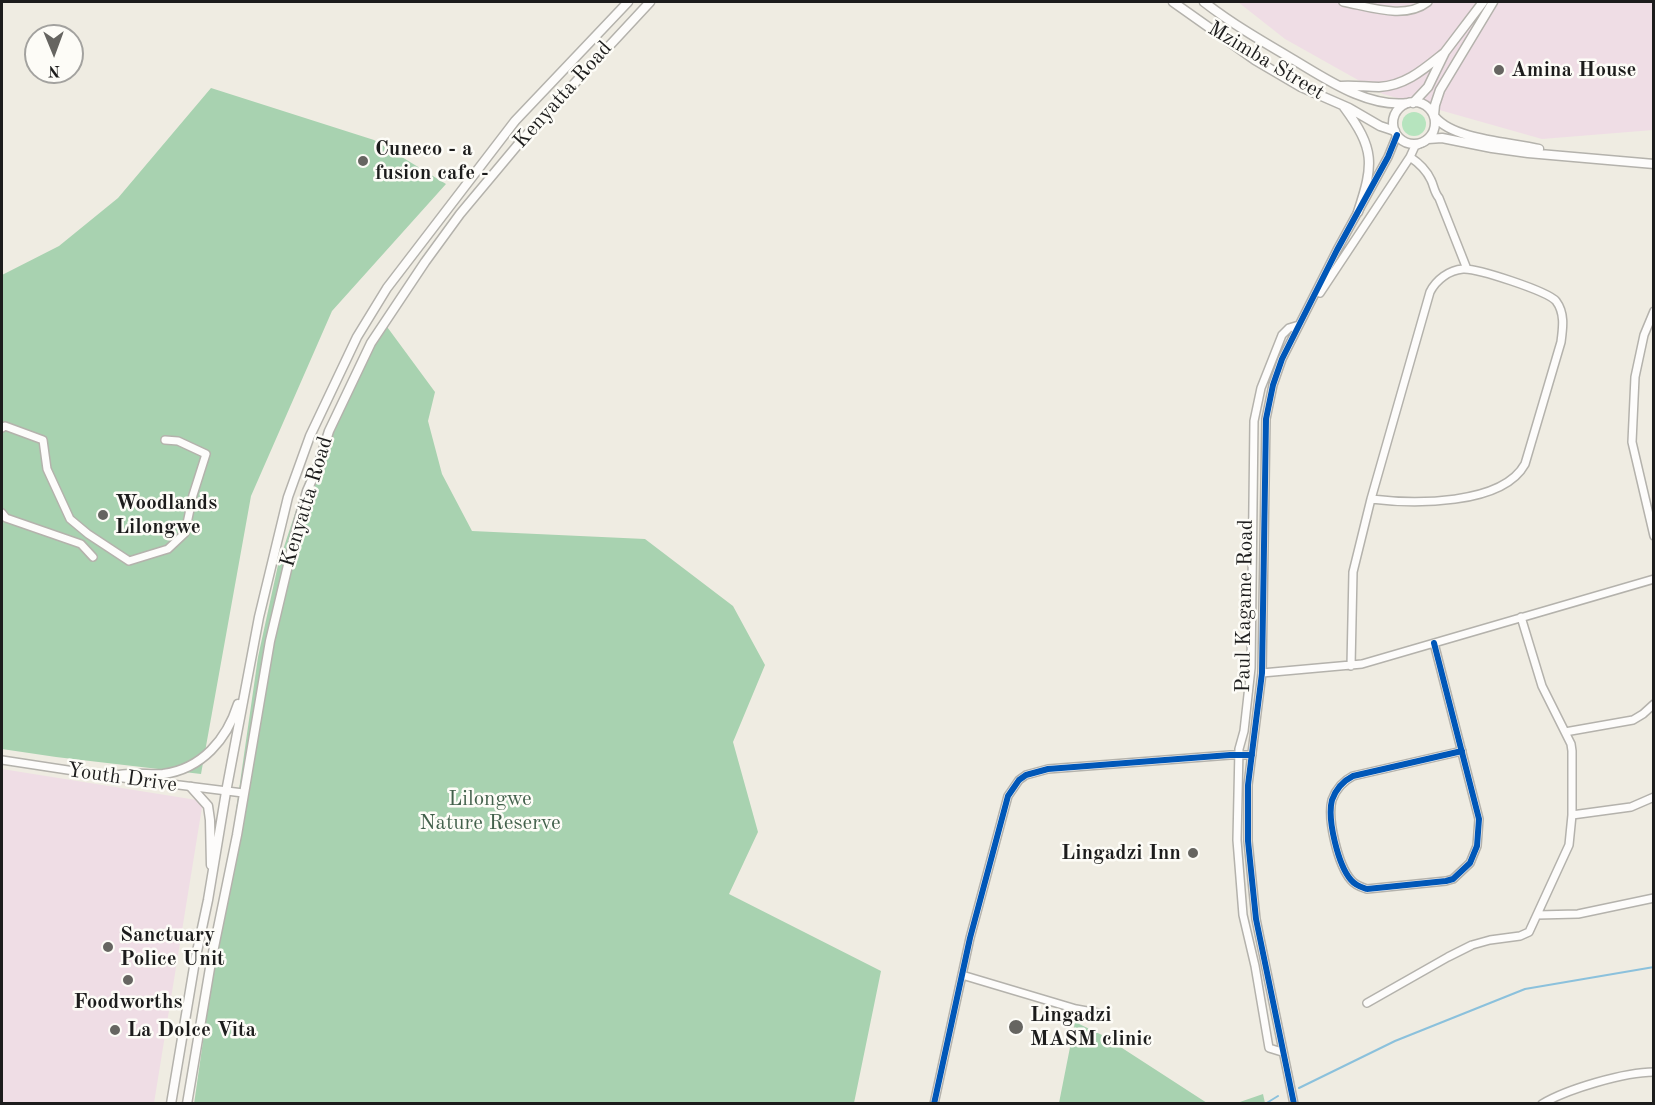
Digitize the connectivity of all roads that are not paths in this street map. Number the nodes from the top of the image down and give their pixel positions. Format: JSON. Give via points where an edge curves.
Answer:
{"nodes":[{"id":1,"x":628,"y":2,"type":"edge"},
{"id":2,"x":650,"y":2,"type":"edge"},
{"id":3,"x":1173,"y":2,"type":"edge"},
{"id":4,"x":1204,"y":2,"type":"edge"},
{"id":5,"x":1343,"y":2,"type":"edge"},
{"id":6,"x":1428,"y":2,"type":"edge"},
{"id":7,"x":1483,"y":2,"type":"edge"},
{"id":8,"x":1493,"y":2,"type":"edge"},
{"id":9,"x":1445,"y":52,"type":"junction"},
{"id":10,"x":1338,"y":86,"type":"junction"},
{"id":11,"x":1411,"y":103,"type":"junction"},
{"id":12,"x":1343,"y":105,"type":"junction"},
{"id":13,"x":1434,"y":117,"type":"junction"},
{"id":14,"x":1396,"y":133,"type":"junction"},
{"id":15,"x":1426,"y":141,"type":"junction"},
{"id":16,"x":1560,"y":154,"type":"junction"},
{"id":17,"x":1410,"y":157,"type":"junction"},
{"id":18,"x":1653,"y":164,"type":"edge"},
{"id":19,"x":1358,"y":212,"type":"junction"},
{"id":20,"x":1467,"y":269,"type":"junction"},
{"id":21,"x":1653,"y":311,"type":"edge"},
{"id":22,"x":1307,"y":312,"type":"junction"},
{"id":23,"x":1299,"y":325,"type":"junction"},
{"id":24,"x":2,"y":428,"type":"edge"},
{"id":25,"x":165,"y":440,"type":"dead end"},
{"id":26,"x":1371,"y":499,"type":"junction"},
{"id":27,"x":2,"y":513,"type":"edge"},
{"id":28,"x":1653,"y":536,"type":"edge"},
{"id":29,"x":93,"y":557,"type":"dead end"},
{"id":30,"x":1653,"y":579,"type":"edge"},
{"id":31,"x":1521,"y":617,"type":"junction"},
{"id":32,"x":1434,"y":643,"type":"junction"},
{"id":33,"x":1351,"y":666,"type":"junction"},
{"id":34,"x":1262,"y":673,"type":"junction"},
{"id":35,"x":247,"y":676,"type":"junction"},
{"id":36,"x":1653,"y":704,"type":"edge"},
{"id":37,"x":1565,"y":732,"type":"junction"},
{"id":38,"x":1462,"y":751,"type":"junction"},
{"id":39,"x":1239,"y":755,"type":"junction"},
{"id":40,"x":1252,"y":755,"type":"junction"},
{"id":41,"x":2,"y":760,"type":"edge"},
{"id":42,"x":107,"y":776,"type":"junction"},
{"id":43,"x":191,"y":787,"type":"junction"},
{"id":44,"x":226,"y":792,"type":"junction"},
{"id":45,"x":243,"y":793,"type":"junction"},
{"id":46,"x":1653,"y":797,"type":"edge"},
{"id":47,"x":1572,"y":815,"type":"junction"},
{"id":48,"x":213,"y":875,"type":"junction"},
{"id":49,"x":1653,"y":898,"type":"edge"},
{"id":50,"x":1537,"y":915,"type":"junction"},
{"id":51,"x":962,"y":975,"type":"junction"},
{"id":52,"x":1367,"y":1003,"type":"dead end"},
{"id":53,"x":1098,"y":1013,"type":"dead end"},
{"id":54,"x":1282,"y":1052,"type":"junction"},
{"id":55,"x":1653,"y":1072,"type":"edge"},
{"id":56,"x":171,"y":1104,"type":"edge"},
{"id":57,"x":187,"y":1104,"type":"edge"},
{"id":58,"x":934,"y":1104,"type":"edge"},
{"id":59,"x":1294,"y":1104,"type":"edge"},
{"id":60,"x":1542,"y":1104,"type":"edge"}],
"edges":[{"from":1,"to":35,"type":"main road","name":"Kenyatta Road","via":[[515,121],[387,288],[357,337],[310,436],[288,496]]},
{"from":2,"to":45,"type":"main road","name":"Kenyatta Road","via":[[486,181],[371,343],[329,431],[304,501],[270,641]]},
{"from":3,"to":12,"type":"main road","name":"Mzimba Street","via":[[1255,60],[1301,87]]},
{"from":4,"to":10,"type":"main road","name":"Mzimba Street","via":[[1222,17]]},
{"from":5,"to":6,"type":"street","via":[[1404,11]]},
{"from":7,"to":9,"type":"main road"},
{"from":8,"to":13,"type":"main road","via":[[1440,90]]},
{"from":9,"to":10,"type":"main road","via":[[1394,85]]},
{"from":9,"to":11,"type":"main road","via":[[1428,87]]},
{"from":10,"to":11,"type":"main road","name":"Mzimba Street","via":[[1394,105]]},
{"from":11,"to":13,"type":"main road","via":[[1427,107]]},
{"from":11,"to":14,"type":"main road","via":[[1395,114]]},
{"from":12,"to":14,"type":"main road","name":"Mzimba Street"},
{"from":12,"to":19,"type":"main road","via":[[1357,124],[1370,159],[1369,180]]},
{"from":13,"to":15,"type":"main road","via":[[1435,129]]},
{"from":13,"to":16,"type":"main road","via":[[1466,134]]},
{"from":14,"to":15,"type":"main road","via":[[1410,144]]},
{"from":14,"to":19,"type":"street","name":"Paul Kagame Road","via":[[1388,157]]},
{"from":15,"to":16,"type":"main road","via":[[1442,138],[1492,148]]},
{"from":15,"to":17,"type":"street","name":"Paul Kagame Road","via":[[1415,146]]},
{"from":16,"to":18,"type":"main road"},
{"from":17,"to":20,"type":"street","via":[[1421,164],[1432,181]]},
{"from":17,"to":22,"type":"street","name":"Paul Kagame Road"},
{"from":19,"to":22,"type":"street","name":"Paul Kagame Road"},
{"from":20,"to":26,"type":"street","via":[[1442,278],[1430,292]]},
{"from":20,"to":26,"type":"street","via":[[1548,294],[1562,313],[1561,342],[1525,464],[1516,477],[1502,485],[1449,501]]},
{"from":21,"to":28,"type":"street","via":[[1635,377],[1632,442]]},
{"from":22,"to":23,"type":"street","name":"Paul Kagame Road"},
{"from":23,"to":34,"type":"street","name":"Paul Kagame Road","via":[[1282,359],[1266,419]]},
{"from":23,"to":39,"type":"street","via":[[1282,334],[1261,388],[1254,421],[1251,668]]},
{"from":24,"to":25,"type":"street","via":[[6,426],[42,440],[46,469],[70,519],[129,561],[168,549],[184,532],[206,454],[178,441]]},
{"from":26,"to":33,"type":"street","via":[[1353,572]]},
{"from":27,"to":29,"type":"street","via":[[6,518],[81,544]]},
{"from":30,"to":31,"type":"street"},
{"from":31,"to":32,"type":"street"},
{"from":31,"to":37,"type":"street","via":[[1542,687]]},
{"from":32,"to":33,"type":"street"},
{"from":32,"to":38,"type":"street"},
{"from":33,"to":34,"type":"street"},
{"from":34,"to":40,"type":"street","name":"Paul Kagame Road"},
{"from":35,"to":42,"type":"main road","via":[[235,715],[223,737],[197,762],[166,774]]},
{"from":35,"to":44,"type":"main road","name":"Kenyatta Road"},
{"from":36,"to":37,"type":"street","via":[[1633,720]]},
{"from":37,"to":47,"type":"street","via":[[1572,748]]},
{"from":38,"to":38,"type":"street","via":[[1479,827],[1477,846],[1466,868],[1446,881],[1368,889],[1356,885],[1341,861],[1331,816],[1332,801],[1342,783],[1353,776]]},
{"from":39,"to":40,"type":"street"},
{"from":39,"to":51,"type":"street","via":[[1048,769],[1019,780],[1008,796]]},
{"from":39,"to":54,"type":"street","via":[[1237,840],[1243,915],[1269,1048]]},
{"from":40,"to":54,"type":"street","name":"Paul Kagame Road","via":[[1247,814],[1251,875]]},
{"from":41,"to":42,"type":"street","name":"Youth Drive"},
{"from":42,"to":43,"type":"street","name":"Youth Drive"},
{"from":43,"to":44,"type":"street","name":"Youth Drive"},
{"from":43,"to":48,"type":"main road","via":[[208,806]]},
{"from":44,"to":45,"type":"street","name":"Youth Drive"},
{"from":44,"to":48,"type":"main road","name":"Kenyatta Road"},
{"from":45,"to":57,"type":"main road","name":"Kenyatta Road"},
{"from":46,"to":47,"type":"street","via":[[1631,807]]},
{"from":47,"to":50,"type":"street","via":[[1569,845]]},
{"from":48,"to":56,"type":"main road","name":"Kenyatta Road"},
{"from":49,"to":50,"type":"street","via":[[1578,914]]},
{"from":50,"to":52,"type":"street","via":[[1526,934],[1472,945]]},
{"from":51,"to":53,"type":"street"},
{"from":51,"to":58,"type":"street"},
{"from":54,"to":59,"type":"street","name":"Paul Kagame Road"},
{"from":55,"to":60,"type":"street","via":[[1619,1076]]}]}
